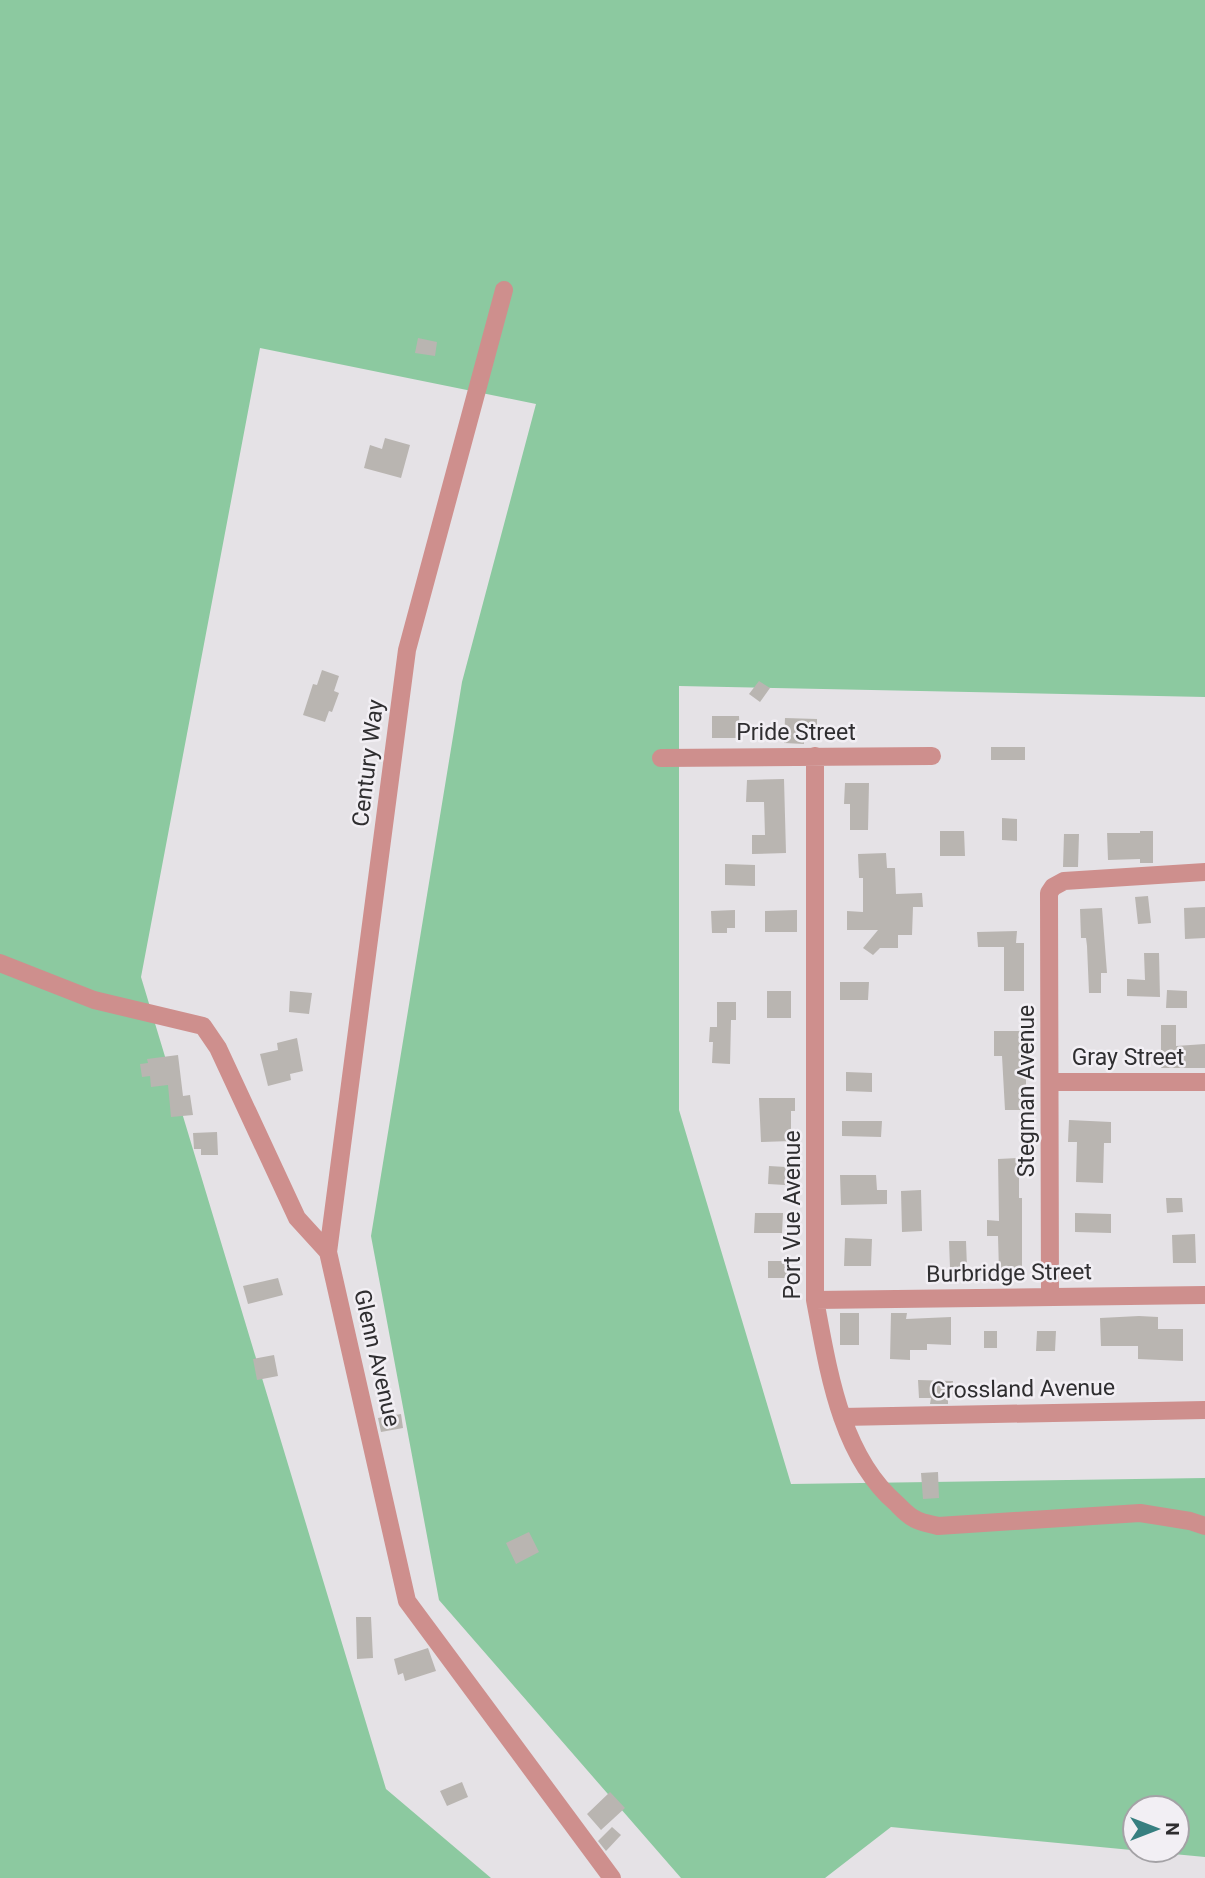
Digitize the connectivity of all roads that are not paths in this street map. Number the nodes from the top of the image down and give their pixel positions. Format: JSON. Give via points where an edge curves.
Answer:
{"nodes":[{"id":1,"x":504,"y":290,"type":"dead end"},
{"id":2,"x":932,"y":755,"type":"dead end"},
{"id":3,"x":815,"y":756,"type":"junction"},
{"id":4,"x":661,"y":758,"type":"dead end"},
{"id":5,"x":1205,"y":872,"type":"edge"},
{"id":6,"x":0,"y":963,"type":"edge"},
{"id":7,"x":1051,"y":1082,"type":"junction"},
{"id":8,"x":1205,"y":1082,"type":"edge"},
{"id":9,"x":328,"y":1252,"type":"junction"},
{"id":10,"x":1205,"y":1295,"type":"edge"},
{"id":11,"x":1050,"y":1296,"type":"junction"},
{"id":12,"x":815,"y":1300,"type":"junction"},
{"id":13,"x":1205,"y":1410,"type":"edge"},
{"id":14,"x":842,"y":1417,"type":"junction"},
{"id":15,"x":1205,"y":1526,"type":"edge"},
{"id":16,"x":612,"y":1878,"type":"edge"}],
"edges":[{"from":1,"to":9,"type":"street","name":"Century Way","via":[[407,650]]},
{"from":2,"to":3,"type":"street","name":"Pride Street"},
{"from":3,"to":4,"type":"street","name":"Pride Street"},
{"from":3,"to":12,"type":"street","name":"Port Vue Avenue"},
{"from":5,"to":7,"type":"street","name":"Stegman Avenue","via":[[1064,881],[1053,887],[1049,893]]},
{"from":6,"to":9,"type":"street","name":"Glenn Avenue","via":[[94,1000],[203,1026],[218,1048],[297,1218]]},
{"from":7,"to":8,"type":"street","name":"Gray Street"},
{"from":7,"to":11,"type":"street","name":"Stegman Avenue"},
{"from":9,"to":16,"type":"street","name":"Glenn Avenue","via":[[407,1601]]},
{"from":10,"to":11,"type":"street","name":"Burbridge Street"},
{"from":11,"to":12,"type":"street","name":"Burbridge Street"},
{"from":12,"to":14,"type":"street","name":"Port Vue Avenue"},
{"from":13,"to":14,"type":"street","name":"Crossland Avenue"},
{"from":14,"to":15,"type":"street","name":"Port Vue Avenue","via":[[868,1473],[889,1498],[915,1519],[938,1526],[1140,1513]]}]}
